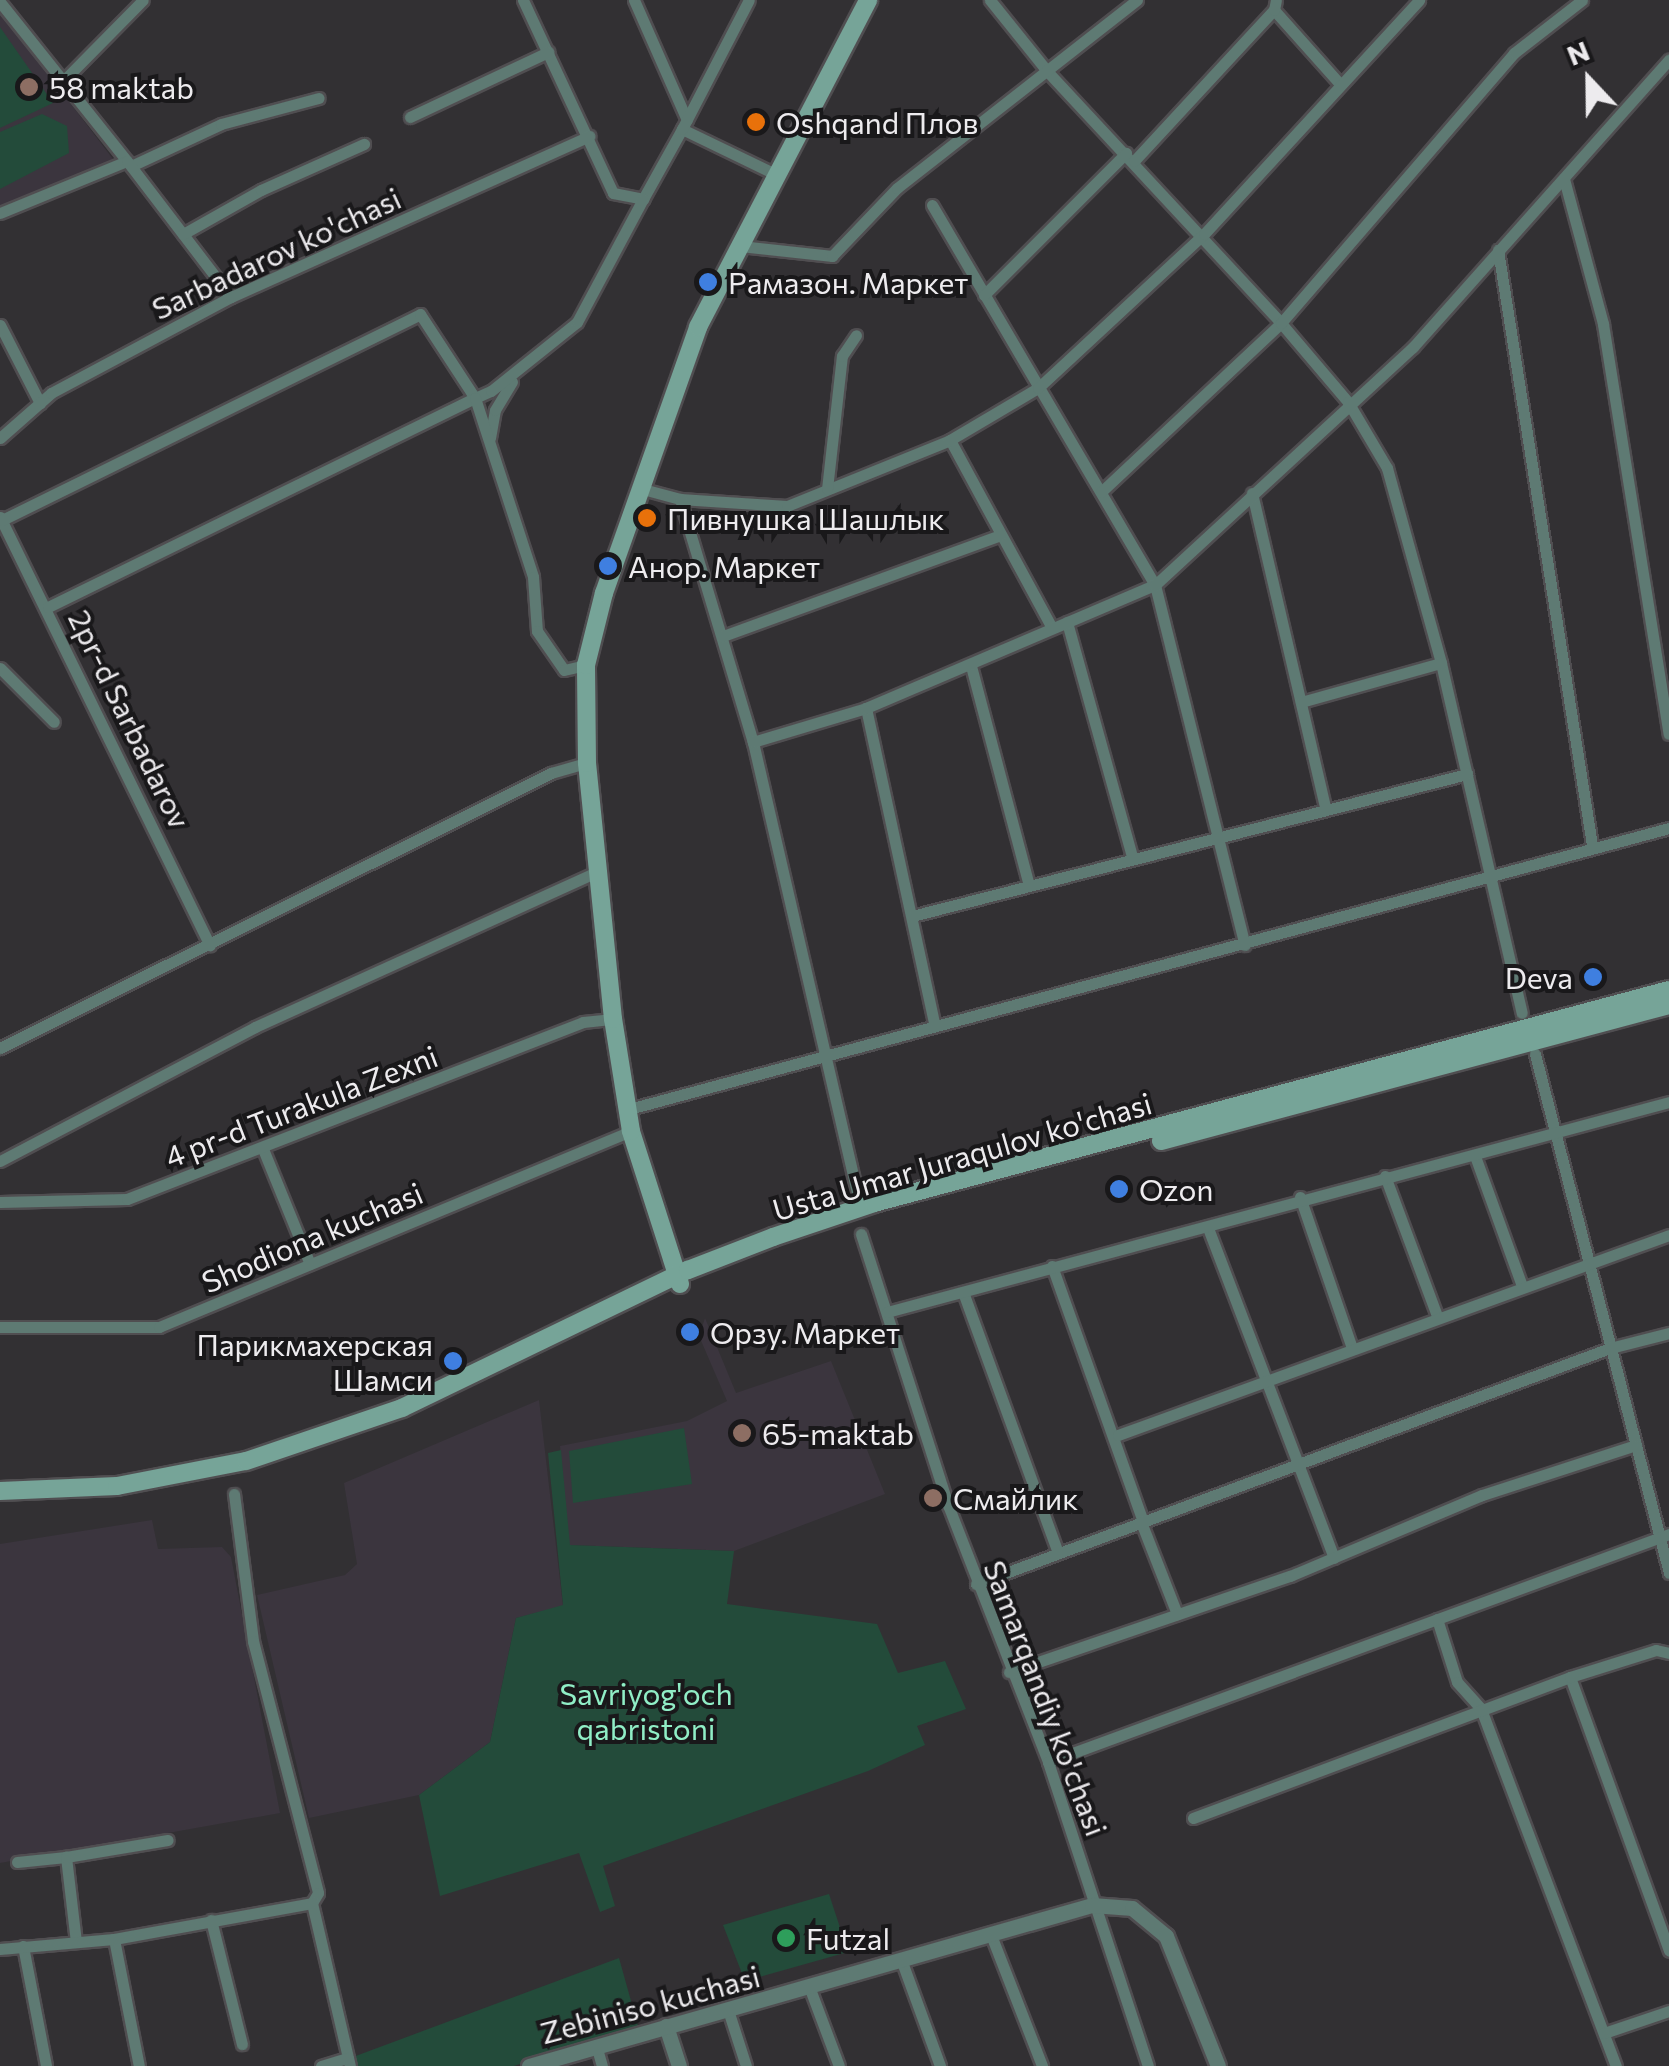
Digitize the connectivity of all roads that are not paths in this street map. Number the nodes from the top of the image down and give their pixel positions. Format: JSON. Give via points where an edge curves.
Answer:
{"nodes":[{"id":1,"x":143,"y":0,"type":"edge"},
{"id":2,"x":523,"y":0,"type":"edge"},
{"id":3,"x":634,"y":0,"type":"edge"},
{"id":4,"x":749,"y":0,"type":"edge"},
{"id":5,"x":868,"y":0,"type":"edge"},
{"id":6,"x":1137,"y":0,"type":"edge"},
{"id":7,"x":1418,"y":0,"type":"edge"},
{"id":8,"x":1582,"y":0,"type":"edge"},
{"id":9,"x":0,"y":2,"type":"edge"},
{"id":10,"x":998,"y":3,"type":"edge"},
{"id":11,"x":1275,"y":3,"type":"edge"},
{"id":12,"x":548,"y":52,"type":"junction"},
{"id":13,"x":1669,"y":60,"type":"edge"},
{"id":14,"x":1046,"y":72,"type":"junction"},
{"id":15,"x":64,"y":80,"type":"junction"},
{"id":16,"x":1340,"y":84,"type":"junction"},
{"id":17,"x":319,"y":98,"type":"dead end"},
{"id":18,"x":410,"y":117,"type":"dead end"},
{"id":19,"x":684,"y":125,"type":"junction"},
{"id":20,"x":588,"y":136,"type":"junction"},
{"id":21,"x":364,"y":144,"type":"dead end"},
{"id":22,"x":1130,"y":157,"type":"junction"},
{"id":23,"x":129,"y":164,"type":"junction"},
{"id":24,"x":777,"y":176,"type":"junction"},
{"id":25,"x":1564,"y":179,"type":"junction"},
{"id":26,"x":643,"y":199,"type":"junction"},
{"id":27,"x":932,"y":205,"type":"dead end"},
{"id":28,"x":0,"y":214,"type":"edge"},
{"id":29,"x":183,"y":234,"type":"junction"},
{"id":30,"x":1204,"y":234,"type":"junction"},
{"id":31,"x":740,"y":246,"type":"junction"},
{"id":32,"x":1498,"y":250,"type":"junction"},
{"id":33,"x":984,"y":295,"type":"junction"},
{"id":34,"x":232,"y":297,"type":"junction"},
{"id":35,"x":1281,"y":322,"type":"junction"},
{"id":36,"x":0,"y":324,"type":"edge"},
{"id":37,"x":856,"y":335,"type":"dead end"},
{"id":38,"x":514,"y":378,"type":"junction"},
{"id":39,"x":1038,"y":388,"type":"junction"},
{"id":40,"x":475,"y":398,"type":"junction"},
{"id":41,"x":1348,"y":402,"type":"junction"},
{"id":42,"x":40,"y":403,"type":"junction"},
{"id":43,"x":0,"y":438,"type":"edge"},
{"id":44,"x":490,"y":439,"type":"junction"},
{"id":45,"x":950,"y":440,"type":"junction"},
{"id":46,"x":640,"y":488,"type":"junction"},
{"id":47,"x":828,"y":490,"type":"junction"},
{"id":48,"x":1100,"y":492,"type":"junction"},
{"id":49,"x":1252,"y":493,"type":"junction"},
{"id":50,"x":680,"y":499,"type":"junction"},
{"id":51,"x":1,"y":519,"type":"edge"},
{"id":52,"x":1000,"y":535,"type":"junction"},
{"id":53,"x":1155,"y":585,"type":"junction"},
{"id":54,"x":48,"y":607,"type":"junction"},
{"id":55,"x":1067,"y":622,"type":"junction"},
{"id":56,"x":1051,"y":626,"type":"junction"},
{"id":57,"x":723,"y":636,"type":"junction"},
{"id":58,"x":1441,"y":663,"type":"junction"},
{"id":59,"x":586,"y":664,"type":"junction"},
{"id":60,"x":970,"y":666,"type":"junction"},
{"id":61,"x":0,"y":668,"type":"edge"},
{"id":62,"x":1301,"y":702,"type":"junction"},
{"id":63,"x":866,"y":708,"type":"junction"},
{"id":64,"x":54,"y":722,"type":"dead end"},
{"id":65,"x":1669,"y":734,"type":"edge"},
{"id":66,"x":753,"y":742,"type":"junction"},
{"id":67,"x":586,"y":764,"type":"junction"},
{"id":68,"x":1466,"y":774,"type":"junction"},
{"id":69,"x":1324,"y":807,"type":"junction"},
{"id":70,"x":1669,"y":828,"type":"edge"},
{"id":71,"x":1216,"y":838,"type":"junction"},
{"id":72,"x":1592,"y":845,"type":"junction"},
{"id":73,"x":1132,"y":856,"type":"junction"},
{"id":74,"x":597,"y":872,"type":"junction"},
{"id":75,"x":1494,"y":875,"type":"junction"},
{"id":76,"x":1028,"y":885,"type":"junction"},
{"id":77,"x":912,"y":916,"type":"junction"},
{"id":78,"x":1245,"y":944,"type":"junction"},
{"id":79,"x":210,"y":945,"type":"junction"},
{"id":80,"x":1669,"y":990,"type":"edge"},
{"id":81,"x":1669,"y":1006,"type":"edge"},
{"id":82,"x":1522,"y":1013,"type":"dead end"},
{"id":83,"x":613,"y":1019,"type":"junction"},
{"id":84,"x":935,"y":1026,"type":"junction"},
{"id":85,"x":0,"y":1048,"type":"edge"},
{"id":86,"x":1535,"y":1054,"type":"dead end"},
{"id":87,"x":826,"y":1059,"type":"junction"},
{"id":88,"x":1669,"y":1102,"type":"edge"},
{"id":89,"x":628,"y":1110,"type":"junction"},
{"id":90,"x":631,"y":1131,"type":"junction"},
{"id":91,"x":1554,"y":1134,"type":"junction"},
{"id":92,"x":263,"y":1150,"type":"junction"},
{"id":93,"x":1475,"y":1156,"type":"junction"},
{"id":94,"x":0,"y":1161,"type":"edge"},
{"id":95,"x":1384,"y":1176,"type":"junction"},
{"id":96,"x":857,"y":1192,"type":"dead end"},
{"id":97,"x":1300,"y":1197,"type":"junction"},
{"id":98,"x":0,"y":1202,"type":"edge"},
{"id":99,"x":1208,"y":1228,"type":"junction"},
{"id":100,"x":862,"y":1234,"type":"dead end"},
{"id":101,"x":1669,"y":1235,"type":"edge"},
{"id":102,"x":1590,"y":1258,"type":"junction"},
{"id":103,"x":310,"y":1264,"type":"junction"},
{"id":104,"x":1052,"y":1266,"type":"junction"},
{"id":105,"x":679,"y":1281,"type":"junction"},
{"id":106,"x":1522,"y":1286,"type":"junction"},
{"id":107,"x":963,"y":1292,"type":"junction"},
{"id":108,"x":887,"y":1312,"type":"junction"},
{"id":109,"x":1437,"y":1316,"type":"junction"},
{"id":110,"x":0,"y":1327,"type":"edge"},
{"id":111,"x":1669,"y":1333,"type":"edge"},
{"id":112,"x":1352,"y":1345,"type":"junction"},
{"id":113,"x":1610,"y":1348,"type":"junction"},
{"id":114,"x":1263,"y":1377,"type":"junction"},
{"id":115,"x":1118,"y":1435,"type":"junction"},
{"id":116,"x":1636,"y":1445,"type":"junction"},
{"id":117,"x":1294,"y":1465,"type":"junction"},
{"id":118,"x":0,"y":1491,"type":"edge"},
{"id":119,"x":234,"y":1494,"type":"dead end"},
{"id":120,"x":0,"y":1502,"type":"edge"},
{"id":121,"x":1142,"y":1522,"type":"junction"},
{"id":122,"x":1664,"y":1535,"type":"edge"},
{"id":123,"x":1058,"y":1553,"type":"junction"},
{"id":124,"x":1334,"y":1558,"type":"junction"},
{"id":125,"x":1669,"y":1573,"type":"edge"},
{"id":126,"x":976,"y":1584,"type":"junction"},
{"id":127,"x":1177,"y":1614,"type":"junction"},
{"id":128,"x":1437,"y":1619,"type":"junction"},
{"id":129,"x":1669,"y":1653,"type":"edge"},
{"id":130,"x":1009,"y":1672,"type":"junction"},
{"id":131,"x":1570,"y":1678,"type":"junction"},
{"id":132,"x":1481,"y":1709,"type":"junction"},
{"id":133,"x":1048,"y":1762,"type":"junction"},
{"id":134,"x":1193,"y":1818,"type":"dead end"},
{"id":135,"x":168,"y":1840,"type":"dead end"},
{"id":136,"x":66,"y":1857,"type":"junction"},
{"id":137,"x":17,"y":1862,"type":"dead end"},
{"id":138,"x":312,"y":1903,"type":"junction"},
{"id":139,"x":1092,"y":1905,"type":"junction"},
{"id":140,"x":211,"y":1920,"type":"junction"},
{"id":141,"x":991,"y":1935,"type":"junction"},
{"id":142,"x":114,"y":1938,"type":"junction"},
{"id":143,"x":76,"y":1942,"type":"junction"},
{"id":144,"x":23,"y":1946,"type":"junction"},
{"id":145,"x":0,"y":1949,"type":"edge"},
{"id":146,"x":1669,"y":1951,"type":"edge"},
{"id":147,"x":902,"y":1962,"type":"junction"},
{"id":148,"x":810,"y":1989,"type":"junction"},
{"id":149,"x":728,"y":2010,"type":"junction"},
{"id":150,"x":1669,"y":2011,"type":"edge"},
{"id":151,"x":666,"y":2026,"type":"junction"},
{"id":152,"x":1604,"y":2033,"type":"junction"},
{"id":153,"x":242,"y":2044,"type":"dead end"},
{"id":154,"x":596,"y":2045,"type":"junction"},
{"id":155,"x":349,"y":2062,"type":"edge"},
{"id":156,"x":46,"y":2066,"type":"edge"},
{"id":157,"x":139,"y":2066,"type":"edge"},
{"id":158,"x":321,"y":2066,"type":"edge"},
{"id":159,"x":530,"y":2066,"type":"edge"},
{"id":160,"x":602,"y":2066,"type":"edge"},
{"id":161,"x":678,"y":2066,"type":"edge"},
{"id":162,"x":746,"y":2066,"type":"edge"},
{"id":163,"x":839,"y":2066,"type":"edge"},
{"id":164,"x":940,"y":2066,"type":"edge"},
{"id":165,"x":1042,"y":2066,"type":"edge"},
{"id":166,"x":1148,"y":2066,"type":"edge"},
{"id":167,"x":1218,"y":2066,"type":"edge"},
{"id":168,"x":1616,"y":2066,"type":"edge"}],
"edges":[{"from":1,"to":15,"type":"street"},
{"from":2,"to":12,"type":"street"},
{"from":3,"to":19,"type":"street"},
{"from":4,"to":19,"type":"street"},
{"from":5,"to":24,"type":"main road"},
{"from":6,"to":14,"type":"street"},
{"from":7,"to":16,"type":"street"},
{"from":8,"to":35,"type":"street","via":[[1514,53]]},
{"from":9,"to":15,"type":"street"},
{"from":10,"to":14,"type":"street"},
{"from":11,"to":16,"type":"street"},
{"from":11,"to":22,"type":"street"},
{"from":12,"to":18,"type":"street"},
{"from":12,"to":20,"type":"street"},
{"from":13,"to":25,"type":"street"},
{"from":14,"to":22,"type":"street"},
{"from":14,"to":31,"type":"street","via":[[897,188],[832,256]]},
{"from":15,"to":23,"type":"street"},
{"from":16,"to":30,"type":"street","via":[[1342,91]]},
{"from":17,"to":23,"type":"street","via":[[222,124]]},
{"from":19,"to":24,"type":"street"},
{"from":19,"to":26,"type":"street"},
{"from":20,"to":26,"type":"street","via":[[613,193]]},
{"from":20,"to":34,"type":"street","name":"Sarbadarov ko'chasi"},
{"from":21,"to":29,"type":"street"},
{"from":22,"to":30,"type":"street"},
{"from":22,"to":33,"type":"street"},
{"from":23,"to":28,"type":"street"},
{"from":23,"to":29,"type":"street"},
{"from":24,"to":31,"type":"main road"},
{"from":25,"to":32,"type":"street"},
{"from":25,"to":65,"type":"street","via":[[1604,324]]},
{"from":26,"to":38,"type":"street","via":[[577,322]]},
{"from":27,"to":33,"type":"street"},
{"from":29,"to":34,"type":"street"},
{"from":30,"to":35,"type":"street"},
{"from":30,"to":39,"type":"street"},
{"from":31,"to":46,"type":"main road","via":[[698,328]]},
{"from":32,"to":41,"type":"street","via":[[1413,347]]},
{"from":32,"to":72,"type":"street"},
{"from":33,"to":39,"type":"street"},
{"from":34,"to":42,"type":"street","name":"Sarbadarov ko'chasi"},
{"from":35,"to":41,"type":"street"},
{"from":35,"to":48,"type":"street"},
{"from":36,"to":42,"type":"street"},
{"from":37,"to":47,"type":"street","via":[[842,356]]},
{"from":38,"to":40,"type":"street"},
{"from":38,"to":44,"type":"street","via":[[495,410]]},
{"from":39,"to":45,"type":"street"},
{"from":39,"to":48,"type":"street"},
{"from":40,"to":44,"type":"street"},
{"from":40,"to":51,"type":"street","via":[[420,314]]},
{"from":40,"to":54,"type":"street"},
{"from":41,"to":49,"type":"street"},
{"from":41,"to":58,"type":"street","via":[[1387,468]]},
{"from":42,"to":43,"type":"street","name":"Sarbadarov ko'chasi"},
{"from":44,"to":59,"type":"street","via":[[533,577],[536,631],[564,670]]},
{"from":45,"to":47,"type":"street"},
{"from":45,"to":52,"type":"street"},
{"from":46,"to":50,"type":"street"},
{"from":46,"to":59,"type":"main road"},
{"from":47,"to":50,"type":"street","via":[[787,506]]},
{"from":48,"to":53,"type":"street"},
{"from":49,"to":53,"type":"street"},
{"from":49,"to":62,"type":"street"},
{"from":50,"to":57,"type":"street"},
{"from":51,"to":54,"type":"street","name":"2pr-d Sarbadarov"},
{"from":52,"to":56,"type":"street"},
{"from":52,"to":57,"type":"street"},
{"from":53,"to":55,"type":"street"},
{"from":53,"to":71,"type":"street"},
{"from":54,"to":79,"type":"street","name":"2pr-d Sarbadarov"},
{"from":55,"to":56,"type":"street"},
{"from":55,"to":73,"type":"street"},
{"from":56,"to":60,"type":"street"},
{"from":57,"to":66,"type":"street"},
{"from":58,"to":62,"type":"street"},
{"from":58,"to":68,"type":"street"},
{"from":59,"to":67,"type":"main road"},
{"from":60,"to":63,"type":"street"},
{"from":60,"to":76,"type":"street"},
{"from":61,"to":64,"type":"street"},
{"from":62,"to":69,"type":"street"},
{"from":63,"to":66,"type":"street"},
{"from":63,"to":77,"type":"street"},
{"from":66,"to":87,"type":"street"},
{"from":67,"to":74,"type":"main road"},
{"from":67,"to":79,"type":"street","via":[[550,772]]},
{"from":68,"to":69,"type":"street"},
{"from":68,"to":75,"type":"street"},
{"from":69,"to":71,"type":"street"},
{"from":70,"to":72,"type":"street"},
{"from":71,"to":73,"type":"street"},
{"from":71,"to":78,"type":"street"},
{"from":72,"to":75,"type":"street"},
{"from":73,"to":76,"type":"street"},
{"from":74,"to":83,"type":"main road"},
{"from":74,"to":94,"type":"street","via":[[255,1027]]},
{"from":75,"to":78,"type":"street"},
{"from":75,"to":82,"type":"street"},
{"from":76,"to":77,"type":"street"},
{"from":77,"to":84,"type":"street"},
{"from":78,"to":84,"type":"street"},
{"from":79,"to":85,"type":"street"},
{"from":80,"to":105,"type":"main road","name":"Usta Umar Juraqulov ko'chasi","via":[[874,1204]]},
{"from":81,"to":105,"type":"main road","name":"Usta Umar Juraqulov ko'chasi","via":[[882,1212]]},
{"from":83,"to":89,"type":"main road"},
{"from":83,"to":92,"type":"street","name":"4 pr-d Turakula Zexni","via":[[584,1022]]},
{"from":84,"to":87,"type":"street"},
{"from":86,"to":91,"type":"street"},
{"from":87,"to":89,"type":"street"},
{"from":87,"to":96,"type":"street"},
{"from":88,"to":91,"type":"street"},
{"from":89,"to":90,"type":"main road"},
{"from":90,"to":103,"type":"street","name":"Shodiona kuchasi"},
{"from":90,"to":105,"type":"main road"},
{"from":91,"to":93,"type":"street"},
{"from":91,"to":102,"type":"street"},
{"from":92,"to":98,"type":"street","name":"4 pr-d Turakula Zexni","via":[[127,1200]]},
{"from":92,"to":103,"type":"street"},
{"from":93,"to":95,"type":"street"},
{"from":93,"to":106,"type":"street"},
{"from":95,"to":97,"type":"street"},
{"from":95,"to":109,"type":"street"},
{"from":97,"to":99,"type":"street"},
{"from":97,"to":112,"type":"street"},
{"from":99,"to":104,"type":"street"},
{"from":99,"to":114,"type":"street"},
{"from":100,"to":108,"type":"street","name":"Samarqandiy ko'chasi"},
{"from":101,"to":102,"type":"street"},
{"from":102,"to":106,"type":"street"},
{"from":102,"to":113,"type":"street"},
{"from":103,"to":110,"type":"street","name":"Shodiona kuchasi","via":[[160,1327]]},
{"from":104,"to":107,"type":"street"},
{"from":104,"to":115,"type":"street"},
{"from":105,"to":118,"type":"main road","name":"Usta Umar Juraqulov ko'chasi","via":[[402,1408],[310,1442],[149,1482]]},
{"from":105,"to":120,"type":"main road","name":"Usta Umar Juraqulov ko'chasi","via":[[407,1419],[298,1457],[154,1494]]},
{"from":106,"to":109,"type":"street"},
{"from":107,"to":108,"type":"street"},
{"from":107,"to":123,"type":"street"},
{"from":108,"to":126,"type":"street","name":"Samarqandiy ko'chasi"},
{"from":109,"to":112,"type":"street"},
{"from":111,"to":113,"type":"street"},
{"from":112,"to":114,"type":"street"},
{"from":113,"to":116,"type":"street"},
{"from":113,"to":117,"type":"street"},
{"from":114,"to":115,"type":"street"},
{"from":114,"to":117,"type":"street"},
{"from":115,"to":121,"type":"street"},
{"from":116,"to":122,"type":"street"},
{"from":116,"to":124,"type":"street","via":[[1482,1495]]},
{"from":117,"to":121,"type":"street"},
{"from":117,"to":124,"type":"street"},
{"from":119,"to":138,"type":"street","via":[[253,1641],[318,1893]]},
{"from":121,"to":123,"type":"street"},
{"from":121,"to":127,"type":"street"},
{"from":122,"to":125,"type":"street"},
{"from":122,"to":128,"type":"street"},
{"from":123,"to":126,"type":"street"},
{"from":124,"to":127,"type":"street"},
{"from":126,"to":130,"type":"street","name":"Samarqandiy ko'chasi"},
{"from":127,"to":130,"type":"street"},
{"from":128,"to":132,"type":"street","via":[[1457,1682]]},
{"from":128,"to":133,"type":"street"},
{"from":129,"to":131,"type":"street","via":[[1656,1650]]},
{"from":130,"to":133,"type":"street","name":"Samarqandiy ko'chasi"},
{"from":131,"to":132,"type":"street"},
{"from":131,"to":146,"type":"street"},
{"from":132,"to":134,"type":"street","via":[[1388,1751]]},
{"from":132,"to":152,"type":"street"},
{"from":133,"to":139,"type":"street","name":"Samarqandiy ko'chasi"},
{"from":135,"to":136,"type":"street"},
{"from":136,"to":137,"type":"street"},
{"from":136,"to":143,"type":"street"},
{"from":138,"to":140,"type":"street"},
{"from":138,"to":155,"type":"street"},
{"from":139,"to":141,"type":"street","name":"Zebiniso kuchasi"},
{"from":139,"to":166,"type":"street","name":"Samarqandiy ko'chasi"},
{"from":139,"to":167,"type":"street","name":"Zebiniso kuchasi","via":[[1132,1908],[1166,1936]]},
{"from":140,"to":142,"type":"street"},
{"from":140,"to":153,"type":"street"},
{"from":141,"to":147,"type":"street","name":"Zebiniso kuchasi"},
{"from":141,"to":165,"type":"street"},
{"from":142,"to":143,"type":"street"},
{"from":142,"to":157,"type":"street"},
{"from":143,"to":144,"type":"street"},
{"from":144,"to":145,"type":"street"},
{"from":144,"to":156,"type":"street"},
{"from":147,"to":148,"type":"street","name":"Zebiniso kuchasi"},
{"from":147,"to":164,"type":"street"},
{"from":148,"to":149,"type":"street","name":"Zebiniso kuchasi"},
{"from":148,"to":163,"type":"street"},
{"from":149,"to":151,"type":"street","name":"Zebiniso kuchasi"},
{"from":149,"to":162,"type":"street"},
{"from":150,"to":152,"type":"street"},
{"from":151,"to":154,"type":"street","name":"Zebiniso kuchasi"},
{"from":151,"to":161,"type":"street"},
{"from":152,"to":168,"type":"street"},
{"from":154,"to":159,"type":"street","name":"Zebiniso kuchasi"},
{"from":154,"to":160,"type":"street"},
{"from":155,"to":158,"type":"street"}]}
